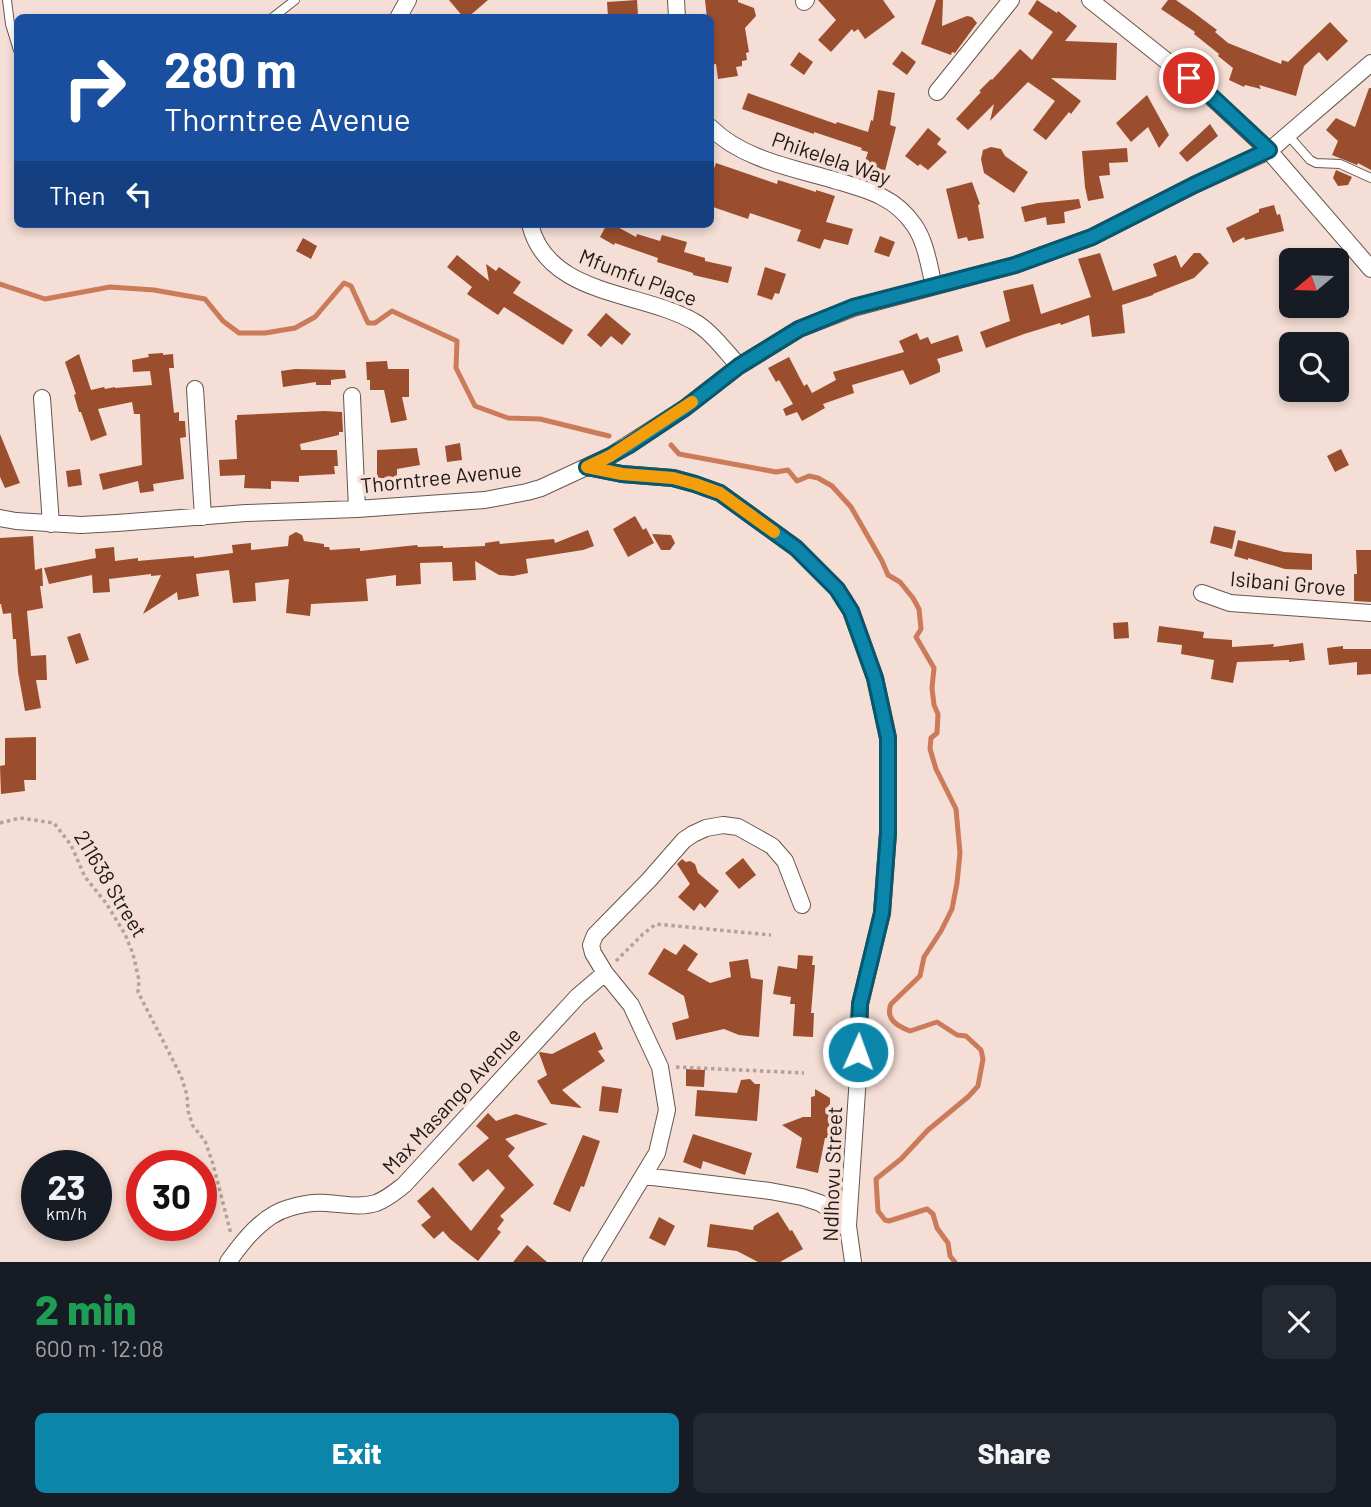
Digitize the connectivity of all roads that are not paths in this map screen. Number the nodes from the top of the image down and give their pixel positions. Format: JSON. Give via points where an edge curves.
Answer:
{"nodes":[{"id":1,"x":7,"y":0,"type":"edge"},
{"id":2,"x":295,"y":0,"type":"edge"},
{"id":3,"x":1011,"y":0,"type":"edge"},
{"id":4,"x":1090,"y":0,"type":"edge"},
{"id":5,"x":277,"y":14,"type":"edge"},
{"id":6,"x":14,"y":37,"type":"edge"},
{"id":7,"x":1371,"y":63,"type":"edge"},
{"id":8,"x":937,"y":92,"type":"dead end"},
{"id":9,"x":714,"y":130,"type":"edge"},
{"id":10,"x":1288,"y":135,"type":"junction"},
{"id":11,"x":1269,"y":150,"type":"junction"},
{"id":12,"x":1371,"y":178,"type":"edge"},
{"id":13,"x":531,"y":228,"type":"edge"},
{"id":14,"x":1371,"y":269,"type":"edge"},
{"id":15,"x":934,"y":286,"type":"junction"},
{"id":16,"x":739,"y":366,"type":"junction"},
{"id":17,"x":195,"y":389,"type":"dead end"},
{"id":18,"x":352,"y":396,"type":"dead end"},
{"id":19,"x":42,"y":398,"type":"dead end"},
{"id":20,"x":587,"y":467,"type":"junction"},
{"id":21,"x":356,"y":509,"type":"junction"},
{"id":22,"x":203,"y":517,"type":"junction"},
{"id":23,"x":0,"y":518,"type":"edge"},
{"id":24,"x":51,"y":524,"type":"junction"},
{"id":25,"x":1202,"y":593,"type":"dead end"},
{"id":26,"x":1371,"y":613,"type":"edge"},
{"id":27,"x":802,"y":905,"type":"dead end"},
{"id":28,"x":605,"y":973,"type":"junction"},
{"id":29,"x":644,"y":1176,"type":"junction"},
{"id":30,"x":848,"y":1226,"type":"junction"},
{"id":31,"x":233,"y":1256,"type":"edge"},
{"id":32,"x":591,"y":1262,"type":"edge"},
{"id":33,"x":853,"y":1262,"type":"edge"}],
"edges":[{"from":1,"to":6,"type":"lane"},
{"from":2,"to":5,"type":"lane"},
{"from":3,"to":8,"type":"street"},
{"from":4,"to":11,"type":"street","via":[[1209,94]]},
{"from":7,"to":10,"type":"street","name":"Thorntree Avenue"},
{"from":9,"to":15,"type":"street","name":"Phikelela Way","via":[[767,161],[891,201],[915,227]]},
{"from":10,"to":11,"type":"street","name":"Thorntree Avenue"},
{"from":10,"to":12,"type":"lane","via":[[1310,160],[1340,164]]},
{"from":11,"to":14,"type":"street"},
{"from":11,"to":15,"type":"street","name":"Thorntree Avenue","via":[[1092,237],[1015,265]]},
{"from":13,"to":16,"type":"street","name":"Mfumfu Place","via":[[538,246],[574,279],[693,320]]},
{"from":15,"to":16,"type":"street","name":"Thorntree Avenue","via":[[853,307],[799,329]]},
{"from":16,"to":20,"type":"street","name":"Thorntree Avenue","via":[[685,408]]},
{"from":17,"to":22,"type":"street"},
{"from":18,"to":21,"type":"street"},
{"from":19,"to":24,"type":"street"},
{"from":20,"to":21,"type":"street","name":"Thorntree Avenue","via":[[541,488],[485,500]]},
{"from":20,"to":30,"type":"street","name":"Ndlhovu Street","via":[[673,478],[720,493],[796,548],[837,589],[851,611],[875,678],[888,738],[888,833],[882,913],[860,1004]]},
{"from":21,"to":22,"type":"street","name":"Thorntree Avenue"},
{"from":22,"to":24,"type":"street","name":"Thorntree Avenue"},
{"from":23,"to":24,"type":"street","name":"Thorntree Avenue"},
{"from":25,"to":26,"type":"street","name":"Isibani Grove","via":[[1230,603]]},
{"from":27,"to":28,"type":"street","via":[[785,861],[772,846],[738,827],[706,828],[684,840],[595,935],[593,953]]},
{"from":28,"to":29,"type":"street","via":[[631,1005],[660,1066],[667,1110],[657,1153]]},
{"from":28,"to":31,"type":"street","name":"Max Masango Avenue","via":[[578,996],[390,1197],[362,1206],[324,1203],[286,1208],[247,1237]]},
{"from":29,"to":30,"type":"street","via":[[802,1197],[820,1203]]},
{"from":29,"to":32,"type":"street"},
{"from":30,"to":33,"type":"street","name":"Ndlhovu Street"}]}
